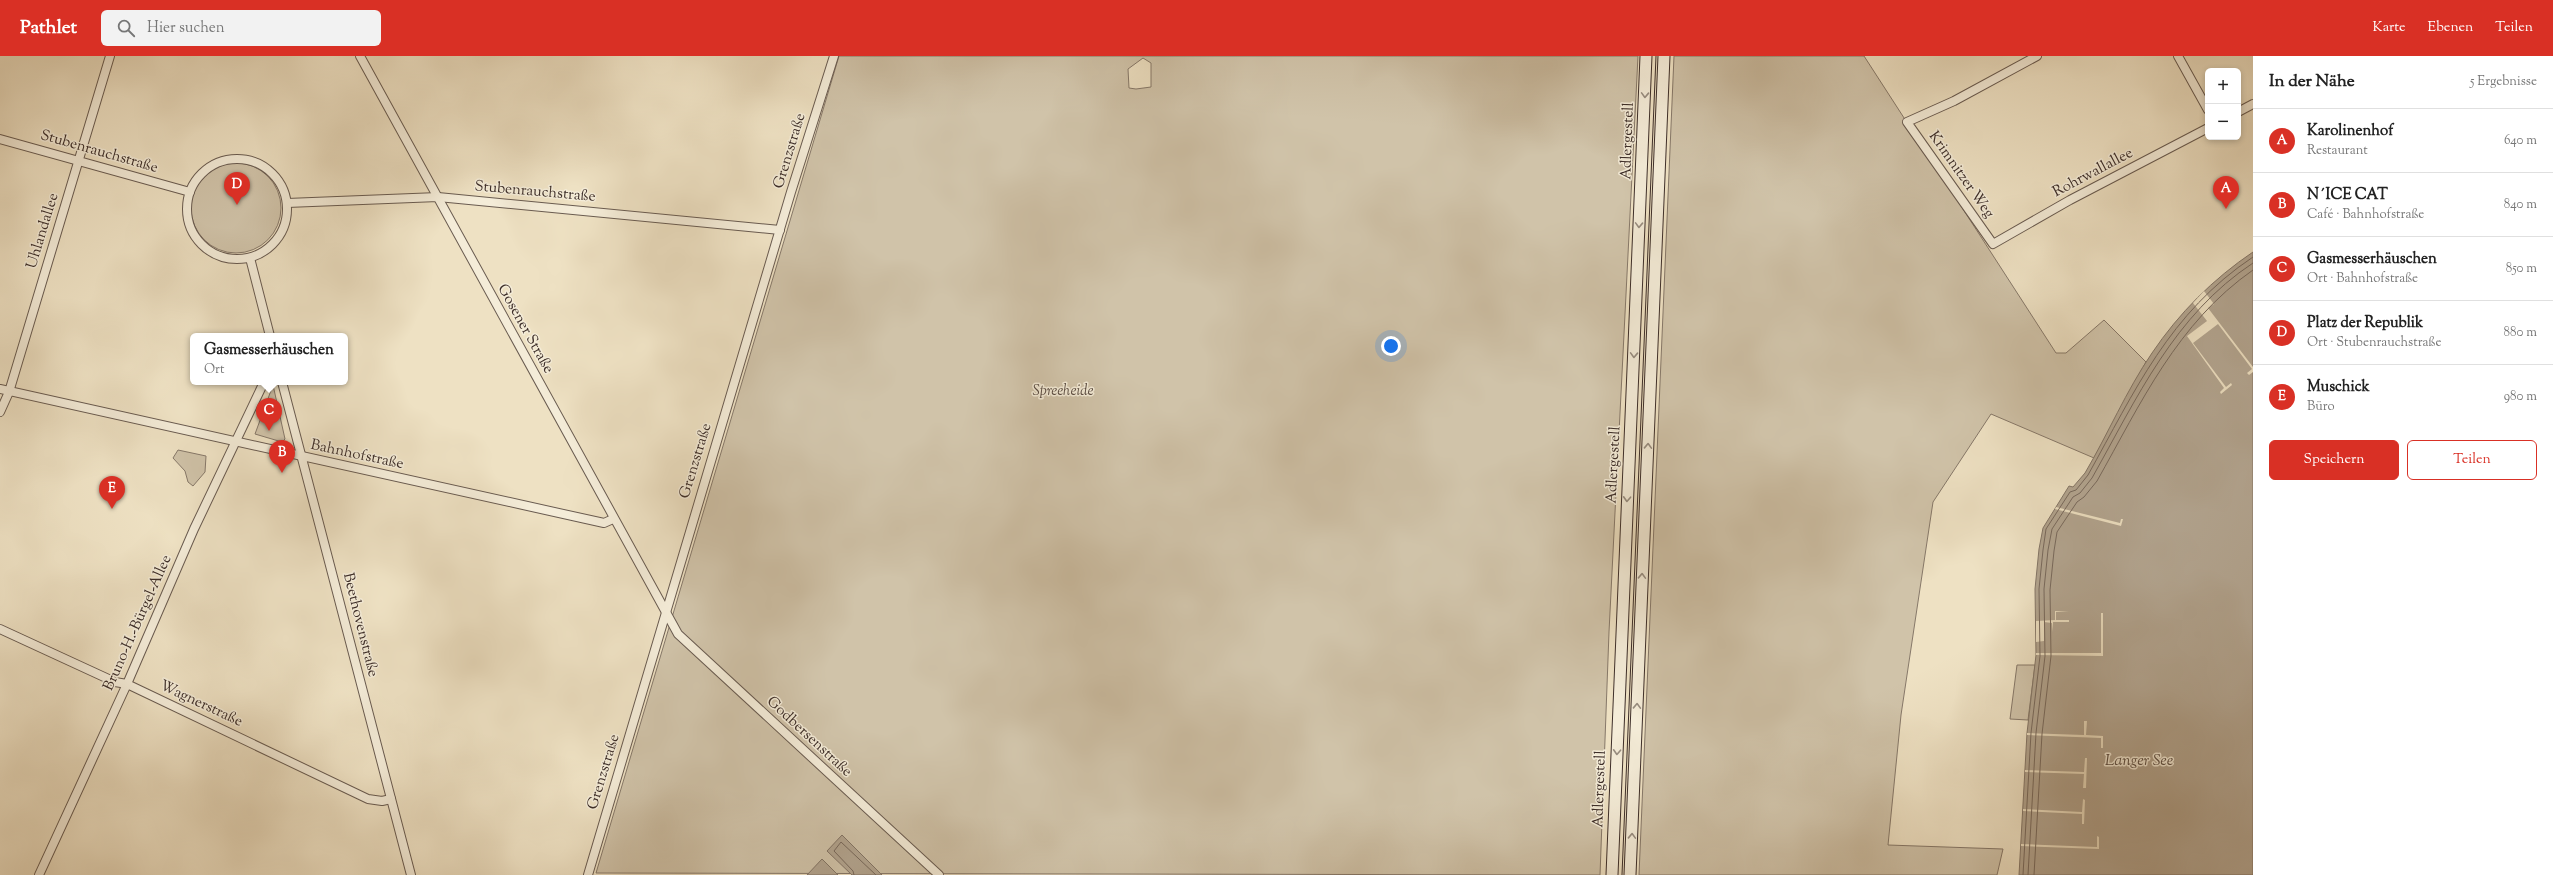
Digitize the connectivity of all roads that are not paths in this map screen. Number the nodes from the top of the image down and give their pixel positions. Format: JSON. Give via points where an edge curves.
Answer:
{"nodes":[{"id":1,"x":110,"y":56,"type":"edge"},
{"id":2,"x":360,"y":56,"type":"edge"},
{"id":3,"x":834,"y":56,"type":"edge"},
{"id":4,"x":1646,"y":56,"type":"edge"},
{"id":5,"x":1664,"y":56,"type":"edge"},
{"id":6,"x":2036,"y":56,"type":"edge"},
{"id":7,"x":2178,"y":56,"type":"edge"},
{"id":8,"x":2253,"y":104,"type":"edge"},
{"id":9,"x":2205,"y":105,"type":"edge"},
{"id":10,"x":2241,"y":110,"type":"edge"},
{"id":11,"x":2205,"y":130,"type":"edge"},
{"id":12,"x":0,"y":139,"type":"edge"},
{"id":13,"x":78,"y":162,"type":"junction"},
{"id":14,"x":190,"y":192,"type":"junction"},
{"id":15,"x":438,"y":197,"type":"junction"},
{"id":16,"x":287,"y":203,"type":"junction"},
{"id":17,"x":780,"y":230,"type":"junction"},
{"id":18,"x":1993,"y":244,"type":"joint"},
{"id":19,"x":250,"y":258,"type":"junction"},
{"id":20,"x":269,"y":333,"type":"edge"},
{"id":21,"x":263,"y":385,"type":"edge"},
{"id":22,"x":283,"y":385,"type":"edge"},
{"id":23,"x":0,"y":389,"type":"edge"},
{"id":24,"x":9,"y":392,"type":"junction"},
{"id":25,"x":0,"y":412,"type":"edge"},
{"id":26,"x":236,"y":442,"type":"junction"},
{"id":27,"x":303,"y":458,"type":"junction"},
{"id":28,"x":613,"y":519,"type":"junction"},
{"id":29,"x":666,"y":615,"type":"junction"},
{"id":30,"x":0,"y":629,"type":"edge"},
{"id":31,"x":127,"y":684,"type":"junction"},
{"id":32,"x":391,"y":799,"type":"junction"},
{"id":33,"x":39,"y":875,"type":"edge"},
{"id":34,"x":411,"y":875,"type":"edge"},
{"id":35,"x":588,"y":875,"type":"edge"},
{"id":36,"x":939,"y":875,"type":"edge"},
{"id":37,"x":1612,"y":875,"type":"edge"},
{"id":38,"x":1630,"y":875,"type":"edge"}],
"edges":[{"from":1,"to":13,"type":"street","name":"Uhlandallee"},
{"from":2,"to":15,"type":"street","name":"Gosener Straße"},
{"from":3,"to":17,"type":"street","name":"Grenzstraße"},
{"from":4,"to":37,"type":"main road","name":"Adlergestell","one_way":true},
{"from":38,"to":5,"type":"main road","one_way":true},
{"from":6,"to":18,"type":"street","name":"Krimnitzer Weg","via":[[1907,122]]},
{"from":7,"to":9,"type":"street"},
{"from":8,"to":10,"type":"street"},
{"from":11,"to":18,"type":"street","name":"Rohrwallallee","via":[[2070,200]]},
{"from":12,"to":13,"type":"street","name":"Stubenrauchstraße"},
{"from":13,"to":14,"type":"street","name":"Stubenrauchstraße"},
{"from":13,"to":24,"type":"street","name":"Uhlandallee"},
{"from":14,"to":16,"type":"street","via":[[201,174],[210,167],[219,162],[239,159],[256,163],[270,172],[283,190]]},
{"from":14,"to":19,"type":"street","via":[[187,216],[199,242],[214,254],[226,258]]},
{"from":15,"to":16,"type":"street","name":"Stubenrauchstraße"},
{"from":15,"to":17,"type":"street","name":"Stubenrauchstraße"},
{"from":15,"to":28,"type":"street","name":"Gosener Straße"},
{"from":16,"to":19,"type":"street","via":[[285,225],[277,240],[260,254]]},
{"from":17,"to":29,"type":"street","name":"Grenzstraße"},
{"from":19,"to":20,"type":"street"},
{"from":21,"to":26,"type":"street","name":"Bruno-H.-Bürgel-Allee"},
{"from":22,"to":27,"type":"street","name":"Beethovenstraße"},
{"from":23,"to":24,"type":"street","name":"Bahnhofstraße"},
{"from":24,"to":25,"type":"street","name":"Uhlandallee"},
{"from":24,"to":26,"type":"street","name":"Bahnhofstraße"},
{"from":26,"to":27,"type":"street","name":"Bahnhofstraße"},
{"from":26,"to":31,"type":"street","name":"Bruno-H.-Bürgel-Allee","via":[[194,529]]},
{"from":27,"to":28,"type":"street","name":"Bahnhofstraße","via":[[604,523]]},
{"from":27,"to":32,"type":"street","name":"Beethovenstraße"},
{"from":28,"to":29,"type":"street","name":"Gosener Straße"},
{"from":29,"to":35,"type":"street","name":"Grenzstraße"},
{"from":29,"to":36,"type":"street","name":"Godbersenstraße","via":[[688,644]]},
{"from":30,"to":31,"type":"street","name":"Wagnerstraße","via":[[115,682]]},
{"from":31,"to":32,"type":"street","name":"Wagnerstraße","via":[[368,798],[382,801]]},
{"from":31,"to":33,"type":"street","name":"Bruno-H.-Bürgel-Allee"},
{"from":32,"to":34,"type":"street","name":"Beethovenstraße"}]}
